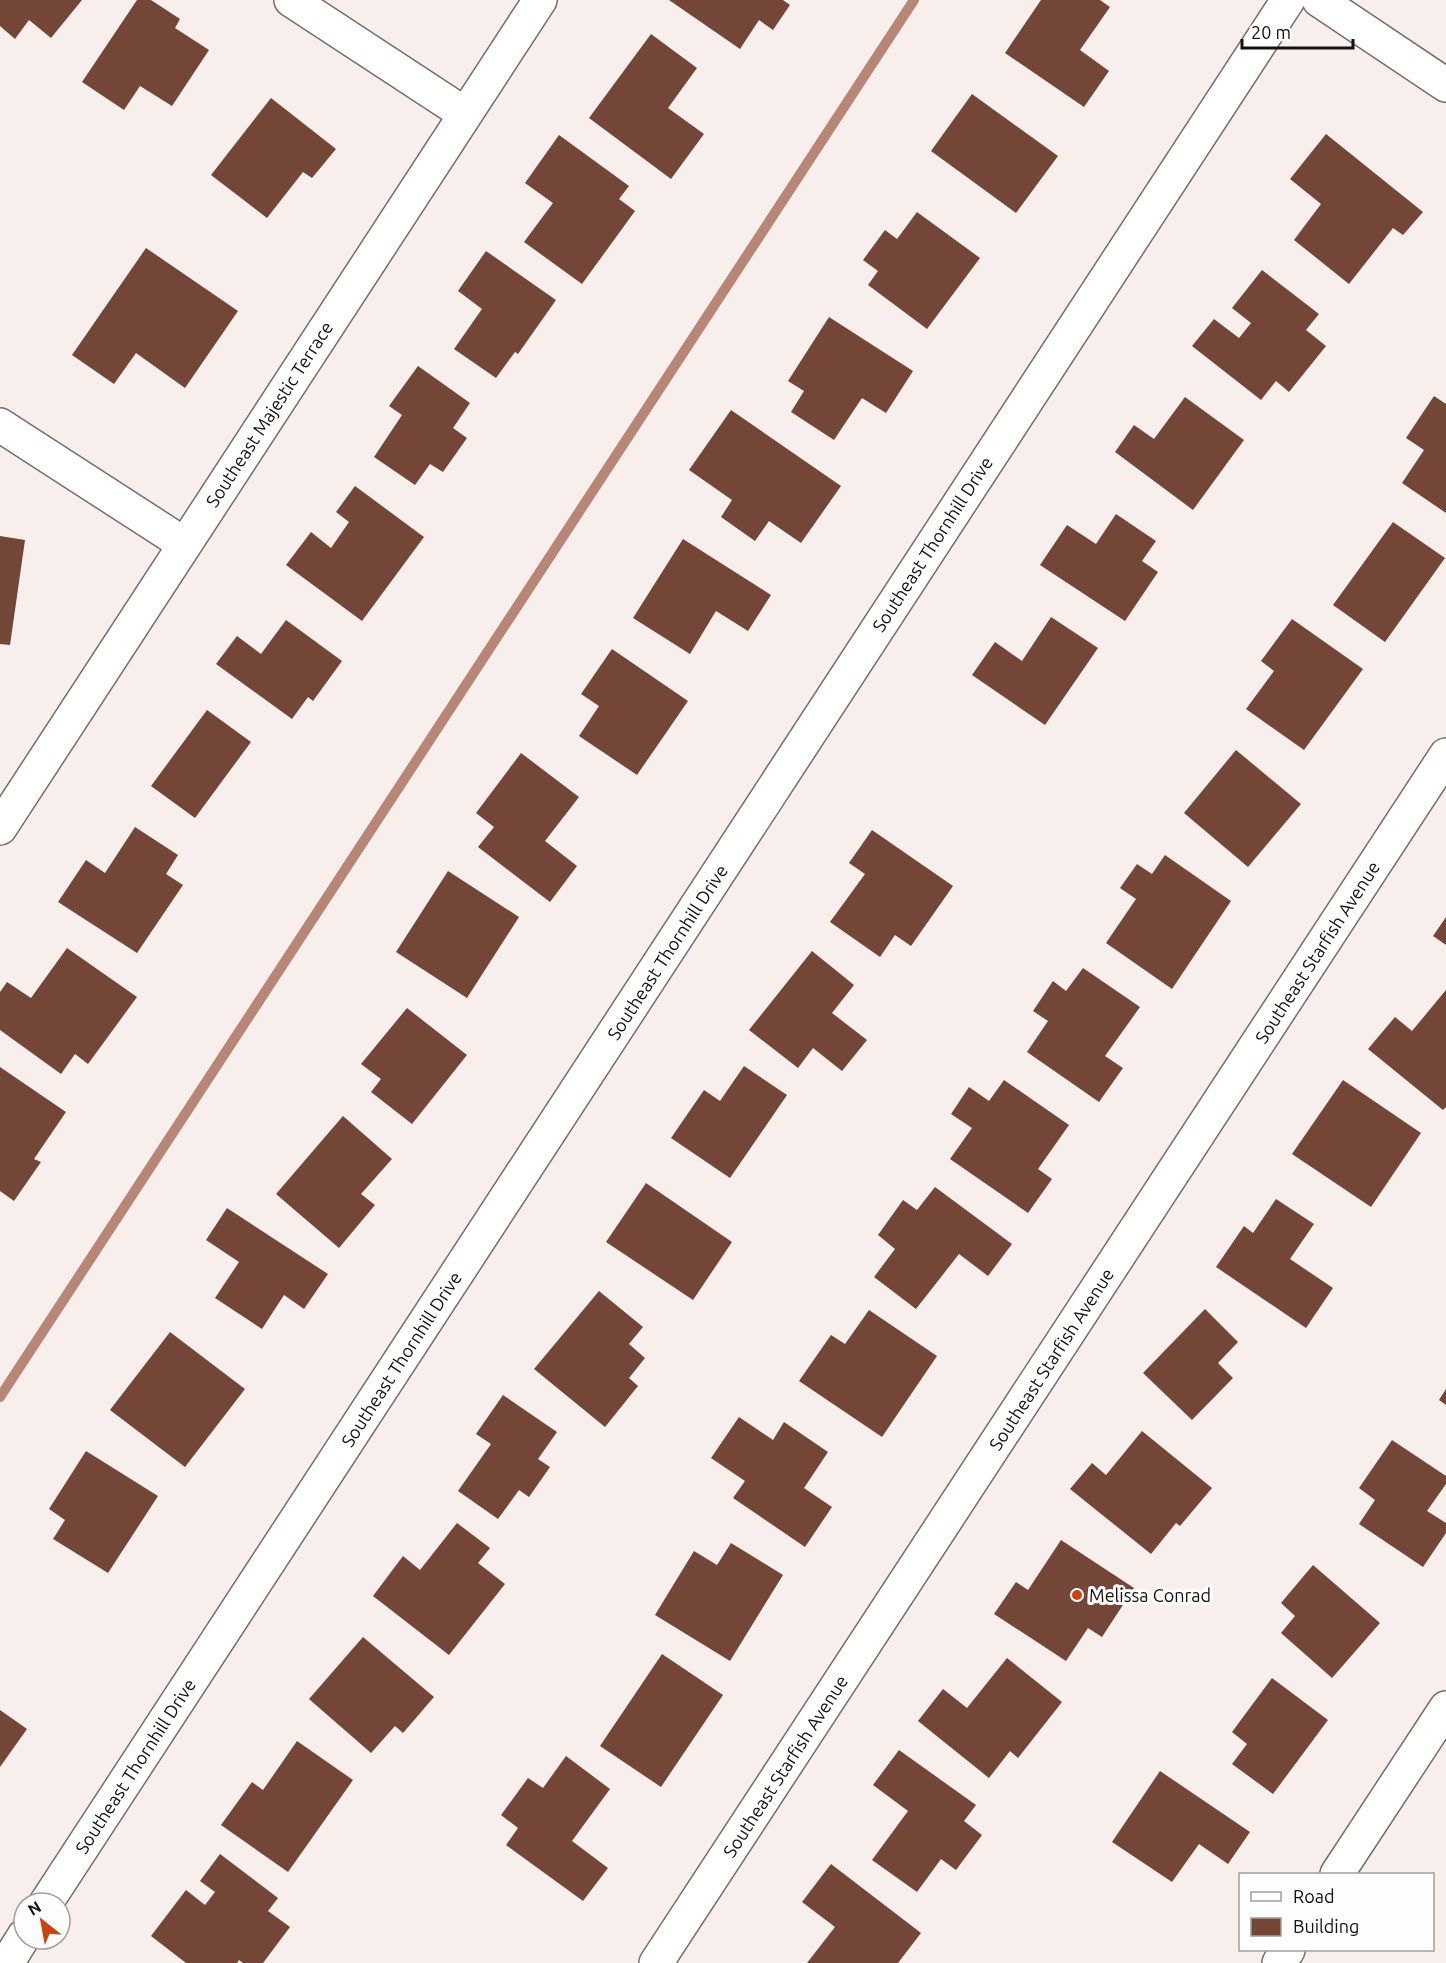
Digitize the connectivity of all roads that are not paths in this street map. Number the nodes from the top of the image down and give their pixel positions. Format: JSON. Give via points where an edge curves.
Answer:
{"nodes":[{"id":1,"x":291,"y":0,"type":"edge"},
{"id":2,"x":540,"y":0,"type":"edge"},
{"id":3,"x":1288,"y":0,"type":"edge"},
{"id":4,"x":1319,"y":0,"type":"edge"},
{"id":5,"x":1446,"y":85,"type":"edge"},
{"id":6,"x":465,"y":114,"type":"junction"},
{"id":7,"x":0,"y":425,"type":"edge"},
{"id":8,"x":184,"y":544,"type":"junction"},
{"id":9,"x":1446,"y":755,"type":"edge"},
{"id":10,"x":0,"y":828,"type":"edge"},
{"id":11,"x":1446,"y":1708,"type":"edge"},
{"id":12,"x":1338,"y":1873,"type":"edge"},
{"id":13,"x":54,"y":1891,"type":"edge"},
{"id":14,"x":656,"y":1963,"type":"edge"}],
"edges":[{"from":1,"to":6,"type":"street"},
{"from":2,"to":6,"type":"street","name":"Southeast Majestic Terrace"},
{"from":3,"to":13,"type":"street","name":"Southeast Thornhill Drive"},
{"from":4,"to":5,"type":"street"},
{"from":6,"to":8,"type":"street","name":"Southeast Majestic Terrace"},
{"from":7,"to":8,"type":"street"},
{"from":8,"to":10,"type":"street","name":"Southeast Majestic Terrace"},
{"from":9,"to":14,"type":"street","name":"Southeast Starfish Avenue"},
{"from":11,"to":12,"type":"street"}]}
